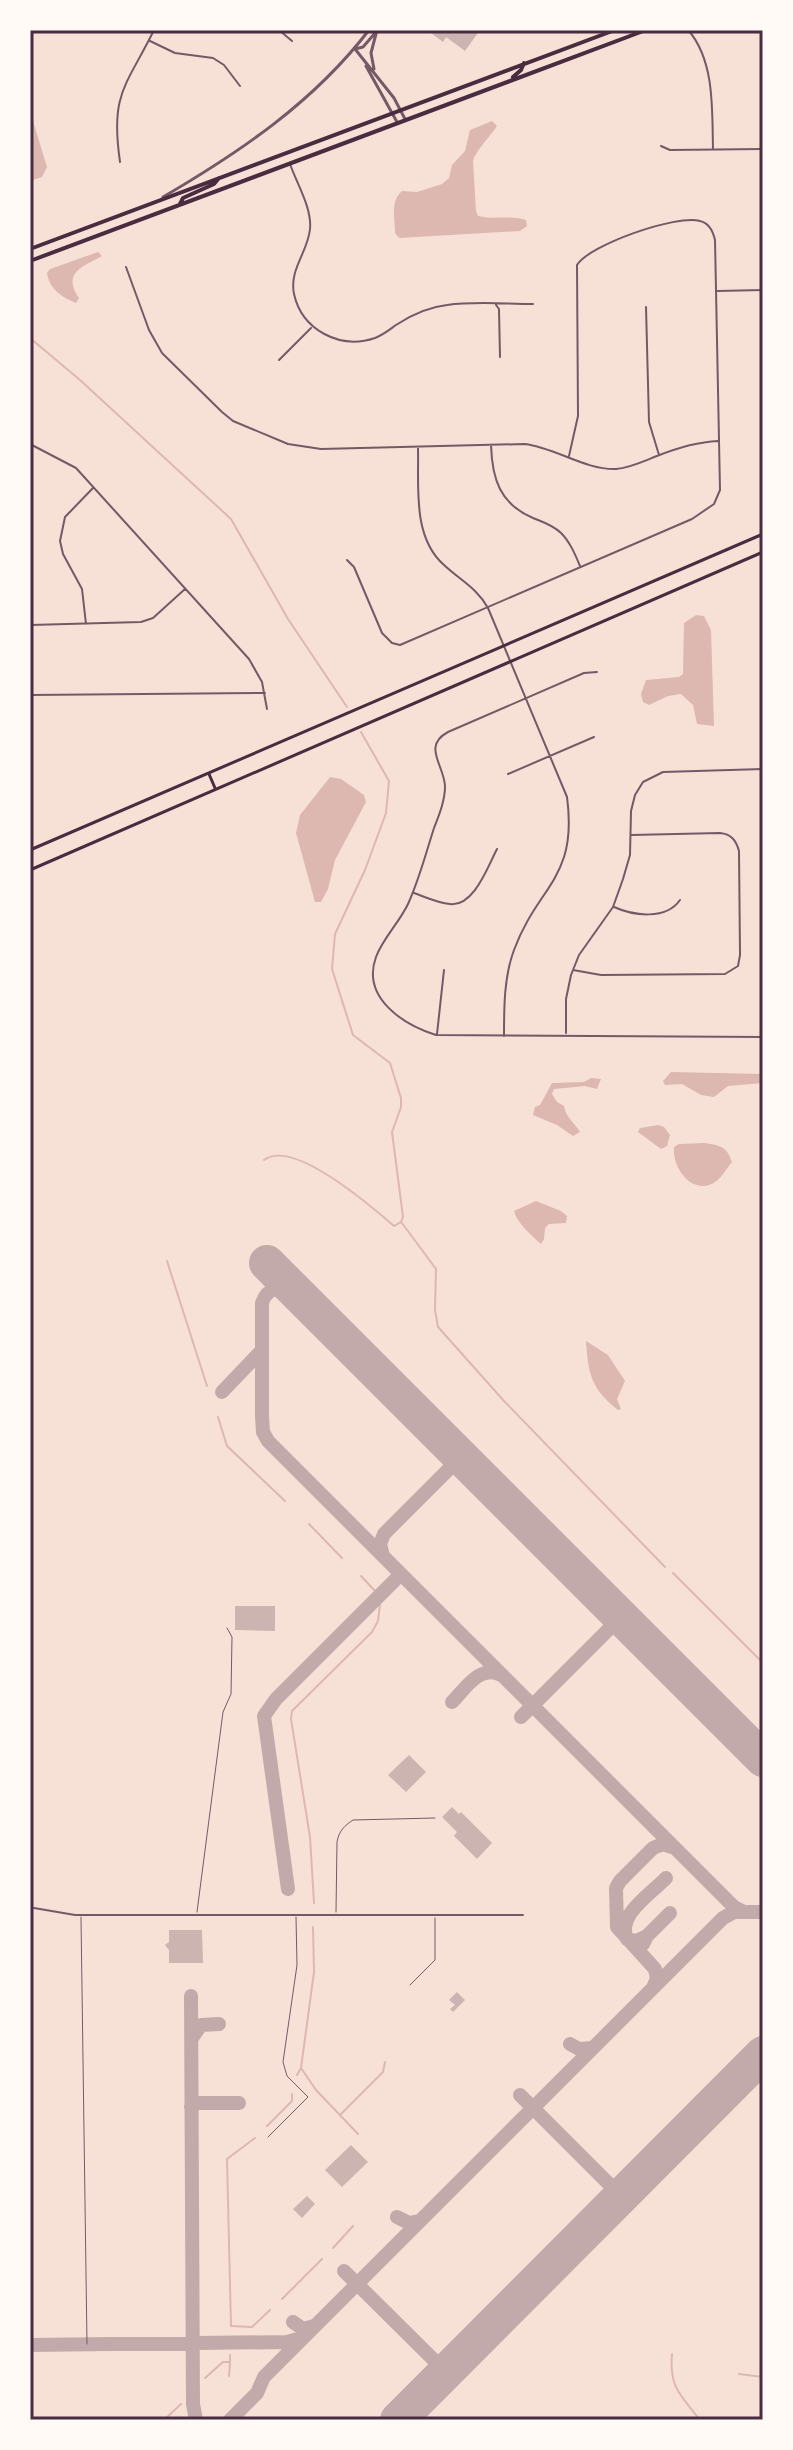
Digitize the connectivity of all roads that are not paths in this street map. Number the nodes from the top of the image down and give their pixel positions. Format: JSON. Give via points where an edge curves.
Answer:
{"nodes":[{"id":1,"x":154,"y":30,"type":"edge"},
{"id":2,"x":279,"y":30,"type":"edge"},
{"id":3,"x":369,"y":30,"type":"edge"},
{"id":4,"x":377,"y":30,"type":"edge"},
{"id":5,"x":613,"y":30,"type":"edge"},
{"id":6,"x":646,"y":30,"type":"edge"},
{"id":7,"x":689,"y":31,"type":"edge"},
{"id":8,"x":149,"y":41,"type":"junction"},
{"id":9,"x":292,"y":41,"type":"dead end"},
{"id":10,"x":355,"y":49,"type":"junction"},
{"id":11,"x":364,"y":62,"type":"junction"},
{"id":12,"x":525,"y":62,"type":"junction"},
{"id":13,"x":375,"y":73,"type":"junction"},
{"id":14,"x":508,"y":81,"type":"junction"},
{"id":15,"x":240,"y":86,"type":"dead end"},
{"id":16,"x":400,"y":110,"type":"junction"},
{"id":17,"x":393,"y":113,"type":"junction"},
{"id":18,"x":405,"y":119,"type":"junction"},
{"id":19,"x":397,"y":122,"type":"junction"},
{"id":20,"x":661,"y":146,"type":"dead end"},
{"id":21,"x":713,"y":149,"type":"junction"},
{"id":22,"x":763,"y":149,"type":"edge"},
{"id":23,"x":120,"y":162,"type":"dead end"},
{"id":24,"x":290,"y":164,"type":"junction"},
{"id":25,"x":220,"y":178,"type":"junction"},
{"id":26,"x":160,"y":199,"type":"junction"},
{"id":27,"x":180,"y":204,"type":"junction"},
{"id":28,"x":30,"y":249,"type":"edge"},
{"id":29,"x":30,"y":261,"type":"edge"},
{"id":30,"x":126,"y":267,"type":"dead end"},
{"id":31,"x":763,"y":290,"type":"edge"},
{"id":32,"x":716,"y":291,"type":"junction"},
{"id":33,"x":495,"y":304,"type":"junction"},
{"id":34,"x":533,"y":304,"type":"dead end"},
{"id":35,"x":646,"y":307,"type":"dead end"},
{"id":36,"x":312,"y":327,"type":"junction"},
{"id":37,"x":500,"y":357,"type":"dead end"},
{"id":38,"x":279,"y":360,"type":"dead end"},
{"id":39,"x":719,"y":441,"type":"junction"},
{"id":40,"x":30,"y":444,"type":"edge"},
{"id":41,"x":491,"y":445,"type":"junction"},
{"id":42,"x":418,"y":446,"type":"junction"},
{"id":43,"x":659,"y":455,"type":"junction"},
{"id":44,"x":569,"y":456,"type":"junction"},
{"id":45,"x":94,"y":488,"type":"junction"},
{"id":46,"x":763,"y":534,"type":"edge"},
{"id":47,"x":763,"y":552,"type":"edge"},
{"id":48,"x":347,"y":560,"type":"dead end"},
{"id":49,"x":580,"y":568,"type":"junction"},
{"id":50,"x":185,"y":589,"type":"junction"},
{"id":51,"x":488,"y":608,"type":"junction"},
{"id":52,"x":30,"y":625,"type":"edge"},
{"id":53,"x":86,"y":625,"type":"junction"},
{"id":54,"x":504,"y":646,"type":"junction"},
{"id":55,"x":510,"y":661,"type":"junction"},
{"id":56,"x":597,"y":672,"type":"dead end"},
{"id":57,"x":265,"y":693,"type":"junction"},
{"id":58,"x":30,"y":695,"type":"edge"},
{"id":59,"x":527,"y":698,"type":"junction"},
{"id":60,"x":267,"y":709,"type":"dead end"},
{"id":61,"x":594,"y":737,"type":"dead end"},
{"id":62,"x":551,"y":755,"type":"junction"},
{"id":63,"x":763,"y":769,"type":"edge"},
{"id":64,"x":209,"y":774,"type":"junction"},
{"id":65,"x":508,"y":774,"type":"dead end"},
{"id":66,"x":215,"y":788,"type":"junction"},
{"id":67,"x":631,"y":835,"type":"junction"},
{"id":68,"x":497,"y":849,"type":"dead end"},
{"id":69,"x":30,"y":850,"type":"edge"},
{"id":70,"x":30,"y":870,"type":"edge"},
{"id":71,"x":412,"y":892,"type":"junction"},
{"id":72,"x":680,"y":900,"type":"dead end"},
{"id":73,"x":613,"y":907,"type":"junction"},
{"id":74,"x":444,"y":970,"type":"dead end"},
{"id":75,"x":573,"y":970,"type":"junction"},
{"id":76,"x":566,"y":1034,"type":"junction"},
{"id":77,"x":436,"y":1035,"type":"junction"},
{"id":78,"x":504,"y":1037,"type":"junction"},
{"id":79,"x":763,"y":1037,"type":"edge"},
{"id":80,"x":227,"y":1628,"type":"dead end"},
{"id":81,"x":435,"y":1818,"type":"dead end"},
{"id":82,"x":31,"y":1907,"type":"edge"},
{"id":83,"x":81,"y":1915,"type":"junction"},
{"id":84,"x":196,"y":1915,"type":"junction"},
{"id":85,"x":296,"y":1915,"type":"junction"},
{"id":86,"x":336,"y":1915,"type":"junction"},
{"id":87,"x":435,"y":1915,"type":"junction"},
{"id":88,"x":523,"y":1915,"type":"dead end"},
{"id":89,"x":410,"y":1985,"type":"dead end"},
{"id":90,"x":268,"y":2137,"type":"dead end"},
{"id":91,"x":87,"y":2344,"type":"dead end"}],
"edges":[{"from":1,"to":8,"type":"street"},
{"from":2,"to":9,"type":"street"},
{"from":3,"to":10,"type":"street"},
{"from":4,"to":10,"type":"street"},
{"from":4,"to":13,"type":"street","via":[[371,53]]},
{"from":5,"to":12,"type":"main road"},
{"from":6,"to":14,"type":"main road"},
{"from":7,"to":21,"type":"street","via":[[710,84]]},
{"from":8,"to":15,"type":"street","via":[[175,53],[213,58]]},
{"from":8,"to":23,"type":"street","via":[[119,98]]},
{"from":10,"to":11,"type":"street"},
{"from":10,"to":26,"type":"street","via":[[270,128]]},
{"from":11,"to":13,"type":"street"},
{"from":11,"to":17,"type":"street"},
{"from":12,"to":14,"type":"main road"},
{"from":12,"to":16,"type":"main road"},
{"from":13,"to":16,"type":"street"},
{"from":14,"to":18,"type":"main road"},
{"from":16,"to":17,"type":"main road"},
{"from":16,"to":18,"type":"street"},
{"from":17,"to":19,"type":"street"},
{"from":17,"to":25,"type":"main road"},
{"from":18,"to":19,"type":"main road"},
{"from":19,"to":24,"type":"main road"},
{"from":20,"to":21,"type":"street"},
{"from":21,"to":22,"type":"street"},
{"from":24,"to":27,"type":"main road"},
{"from":24,"to":36,"type":"street","via":[[310,227],[295,271],[294,292]]},
{"from":25,"to":26,"type":"main road"},
{"from":25,"to":27,"type":"main road"},
{"from":26,"to":28,"type":"main road"},
{"from":27,"to":29,"type":"main road"},
{"from":30,"to":42,"type":"street","via":[[162,353],[233,421],[304,447]]},
{"from":31,"to":32,"type":"street"},
{"from":32,"to":39,"type":"street"},
{"from":32,"to":44,"type":"street","via":[[714,234],[702,221],[671,221],[590,252],[577,265],[578,416]]},
{"from":33,"to":34,"type":"street"},
{"from":33,"to":36,"type":"street","via":[[433,308],[366,340],[330,338]]},
{"from":33,"to":37,"type":"street"},
{"from":35,"to":43,"type":"street","via":[[649,422]]},
{"from":36,"to":38,"type":"street"},
{"from":39,"to":43,"type":"street"},
{"from":39,"to":49,"type":"street","via":[[720,490],[714,504]]},
{"from":40,"to":45,"type":"street","via":[[69,463]]},
{"from":41,"to":42,"type":"street"},
{"from":41,"to":44,"type":"street","via":[[535,445]]},
{"from":41,"to":49,"type":"street","via":[[493,473],[504,497],[522,513],[559,531]]},
{"from":42,"to":51,"type":"street","via":[[427,544]]},
{"from":43,"to":44,"type":"street","via":[[613,469]]},
{"from":45,"to":50,"type":"street"},
{"from":45,"to":53,"type":"street","via":[[65,517],[60,541],[82,589]]},
{"from":46,"to":54,"type":"main road"},
{"from":47,"to":55,"type":"main road"},
{"from":48,"to":51,"type":"street","via":[[382,633],[392,643],[407,643]]},
{"from":49,"to":51,"type":"street"},
{"from":50,"to":53,"type":"street","via":[[153,618]]},
{"from":50,"to":57,"type":"street","via":[[249,659]]},
{"from":51,"to":54,"type":"street"},
{"from":52,"to":53,"type":"street"},
{"from":54,"to":55,"type":"street"},
{"from":54,"to":64,"type":"main road"},
{"from":55,"to":59,"type":"street"},
{"from":55,"to":66,"type":"main road"},
{"from":56,"to":59,"type":"street"},
{"from":57,"to":58,"type":"street"},
{"from":57,"to":60,"type":"street"},
{"from":59,"to":62,"type":"street"},
{"from":59,"to":71,"type":"street","via":[[443,734],[435,744],[444,797]]},
{"from":61,"to":62,"type":"street"},
{"from":62,"to":65,"type":"street"},
{"from":62,"to":78,"type":"street","via":[[567,797],[567,851],[513,953]]},
{"from":63,"to":67,"type":"street","via":[[663,772],[647,779],[633,803]]},
{"from":64,"to":66,"type":"main road"},
{"from":64,"to":69,"type":"main road"},
{"from":66,"to":70,"type":"main road"},
{"from":67,"to":73,"type":"street"},
{"from":67,"to":75,"type":"street","via":[[720,833],[733,838],[739,851],[738,966],[725,974],[601,975]]},
{"from":68,"to":71,"type":"street","via":[[461,903]]},
{"from":71,"to":77,"type":"street","via":[[377,954],[374,982],[384,1005]]},
{"from":72,"to":73,"type":"street","via":[[666,913]]},
{"from":73,"to":75,"type":"street"},
{"from":74,"to":77,"type":"street"},
{"from":75,"to":76,"type":"street"},
{"from":76,"to":78,"type":"street"},
{"from":76,"to":79,"type":"street"},
{"from":77,"to":78,"type":"street"},
{"from":80,"to":84,"type":"lane","via":[[232,1637],[231,1694],[224,1709]]},
{"from":81,"to":86,"type":"lane","via":[[353,1820],[345,1825],[337,1842]]},
{"from":82,"to":83,"type":"street"},
{"from":83,"to":84,"type":"street"},
{"from":83,"to":91,"type":"lane"},
{"from":84,"to":85,"type":"street"},
{"from":85,"to":86,"type":"street"},
{"from":85,"to":90,"type":"lane","via":[[297,1965],[283,2062],[287,2076],[308,2097]]},
{"from":86,"to":87,"type":"street"},
{"from":87,"to":88,"type":"street"},
{"from":87,"to":89,"type":"lane","via":[[435,1960]]}]}
